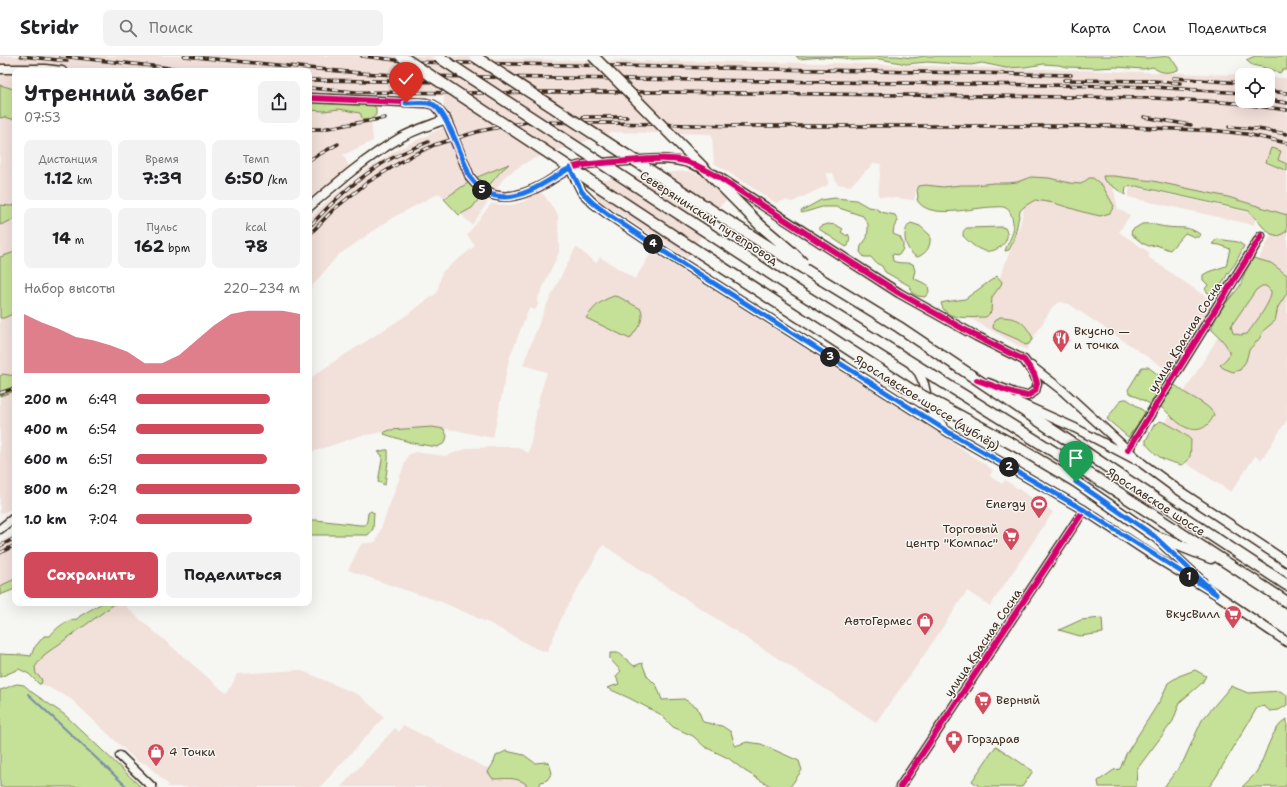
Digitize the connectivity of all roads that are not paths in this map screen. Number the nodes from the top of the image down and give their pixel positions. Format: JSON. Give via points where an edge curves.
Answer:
{"nodes":[{"id":1,"x":401,"y":56,"type":"edge"},
{"id":2,"x":437,"y":56,"type":"edge"},
{"id":3,"x":474,"y":56,"type":"edge"},
{"id":4,"x":593,"y":56,"type":"edge"},
{"id":5,"x":0,"y":69,"type":"edge"},
{"id":6,"x":12,"y":69,"type":"edge"},
{"id":7,"x":312,"y":98,"type":"edge"},
{"id":8,"x":446,"y":119,"type":"junction"},
{"id":9,"x":570,"y":168,"type":"junction"},
{"id":10,"x":312,"y":204,"type":"edge"},
{"id":11,"x":1261,"y":236,"type":"dead end"},
{"id":12,"x":814,"y":274,"type":"junction"},
{"id":13,"x":900,"y":327,"type":"joint"},
{"id":14,"x":889,"y":348,"type":"joint"},
{"id":15,"x":907,"y":360,"type":"junction"},
{"id":16,"x":1024,"y":360,"type":"junction"},
{"id":17,"x":977,"y":380,"type":"junction"},
{"id":18,"x":996,"y":393,"type":"junction"},
{"id":19,"x":950,"y":433,"type":"junction"},
{"id":20,"x":1128,"y":450,"type":"junction"},
{"id":21,"x":1143,"y":464,"type":"junction"},
{"id":22,"x":1084,"y":510,"type":"junction"},
{"id":23,"x":12,"y":519,"type":"edge"},
{"id":24,"x":0,"y":529,"type":"edge"},
{"id":25,"x":1153,"y":535,"type":"junction"},
{"id":26,"x":1287,"y":562,"type":"edge"},
{"id":27,"x":1231,"y":566,"type":"junction"},
{"id":28,"x":1287,"y":585,"type":"edge"},
{"id":29,"x":1216,"y":594,"type":"junction"},
{"id":30,"x":1287,"y":602,"type":"edge"},
{"id":31,"x":1287,"y":642,"type":"edge"},
{"id":32,"x":120,"y":756,"type":"dead end"},
{"id":33,"x":152,"y":787,"type":"edge"},
{"id":34,"x":900,"y":787,"type":"edge"}],
"edges":[{"from":1,"to":25,"type":"main road","bridge":true,"via":[[910,389],[1076,482]]},
{"from":2,"to":14,"type":"main road","name":"Северянинский путепровод","bridge":true},
{"from":3,"to":12,"type":"main road","name":"Северянинский путепровод","bridge":true},
{"from":4,"to":12,"type":"main road","bridge":true,"via":[[760,225]]},
{"from":5,"to":6,"type":"street"},
{"from":7,"to":8,"type":"street","via":[[426,103],[434,105]]},
{"from":8,"to":9,"type":"street","via":[[470,177],[490,194],[505,198],[515,196],[544,184]]},
{"from":8,"to":10,"type":"street","via":[[396,140]]},
{"from":9,"to":16,"type":"street","via":[[659,159],[685,161],[715,175],[898,294]]},
{"from":9,"to":19,"type":"street","name":"Ярославское шоссе (дублёр)","via":[[582,192],[609,215]]},
{"from":11,"to":20,"type":"street","name":"улица Красная Сосна"},
{"from":12,"to":13,"type":"main road","name":"Северянинский путепровод"},
{"from":13,"to":17,"type":"main road","name":"Ярославское шоссе"},
{"from":14,"to":15,"type":"main road","name":"Ярославское шоссе"},
{"from":15,"to":19,"type":"street","via":[[924,384],[932,413]]},
{"from":15,"to":27,"type":"main road","name":"Ярославское шоссе"},
{"from":16,"to":17,"type":"street","via":[[1037,383],[1035,391],[1027,396]]},
{"from":16,"to":20,"type":"street","via":[[1063,391]]},
{"from":17,"to":18,"type":"main road","name":"Ярославское шоссе"},
{"from":18,"to":21,"type":"street","via":[[1075,428]]},
{"from":18,"to":28,"type":"main road","name":"Ярославское шоссе"},
{"from":19,"to":22,"type":"street","name":"Ярославское шоссе (дублёр)"},
{"from":20,"to":21,"type":"street"},
{"from":21,"to":26,"type":"street"},
{"from":22,"to":29,"type":"street","name":"Ярославское шоссе (дублёр)"},
{"from":22,"to":34,"type":"street","name":"улица Красная Сосна"},
{"from":23,"to":24,"type":"street"},
{"from":25,"to":27,"type":"main road"},
{"from":25,"to":29,"type":"street"},
{"from":27,"to":30,"type":"main road","name":"Ярославское шоссе"},
{"from":29,"to":31,"type":"street","name":"Ярославское шоссе (дублёр)"},
{"from":32,"to":33,"type":"street"}]}
